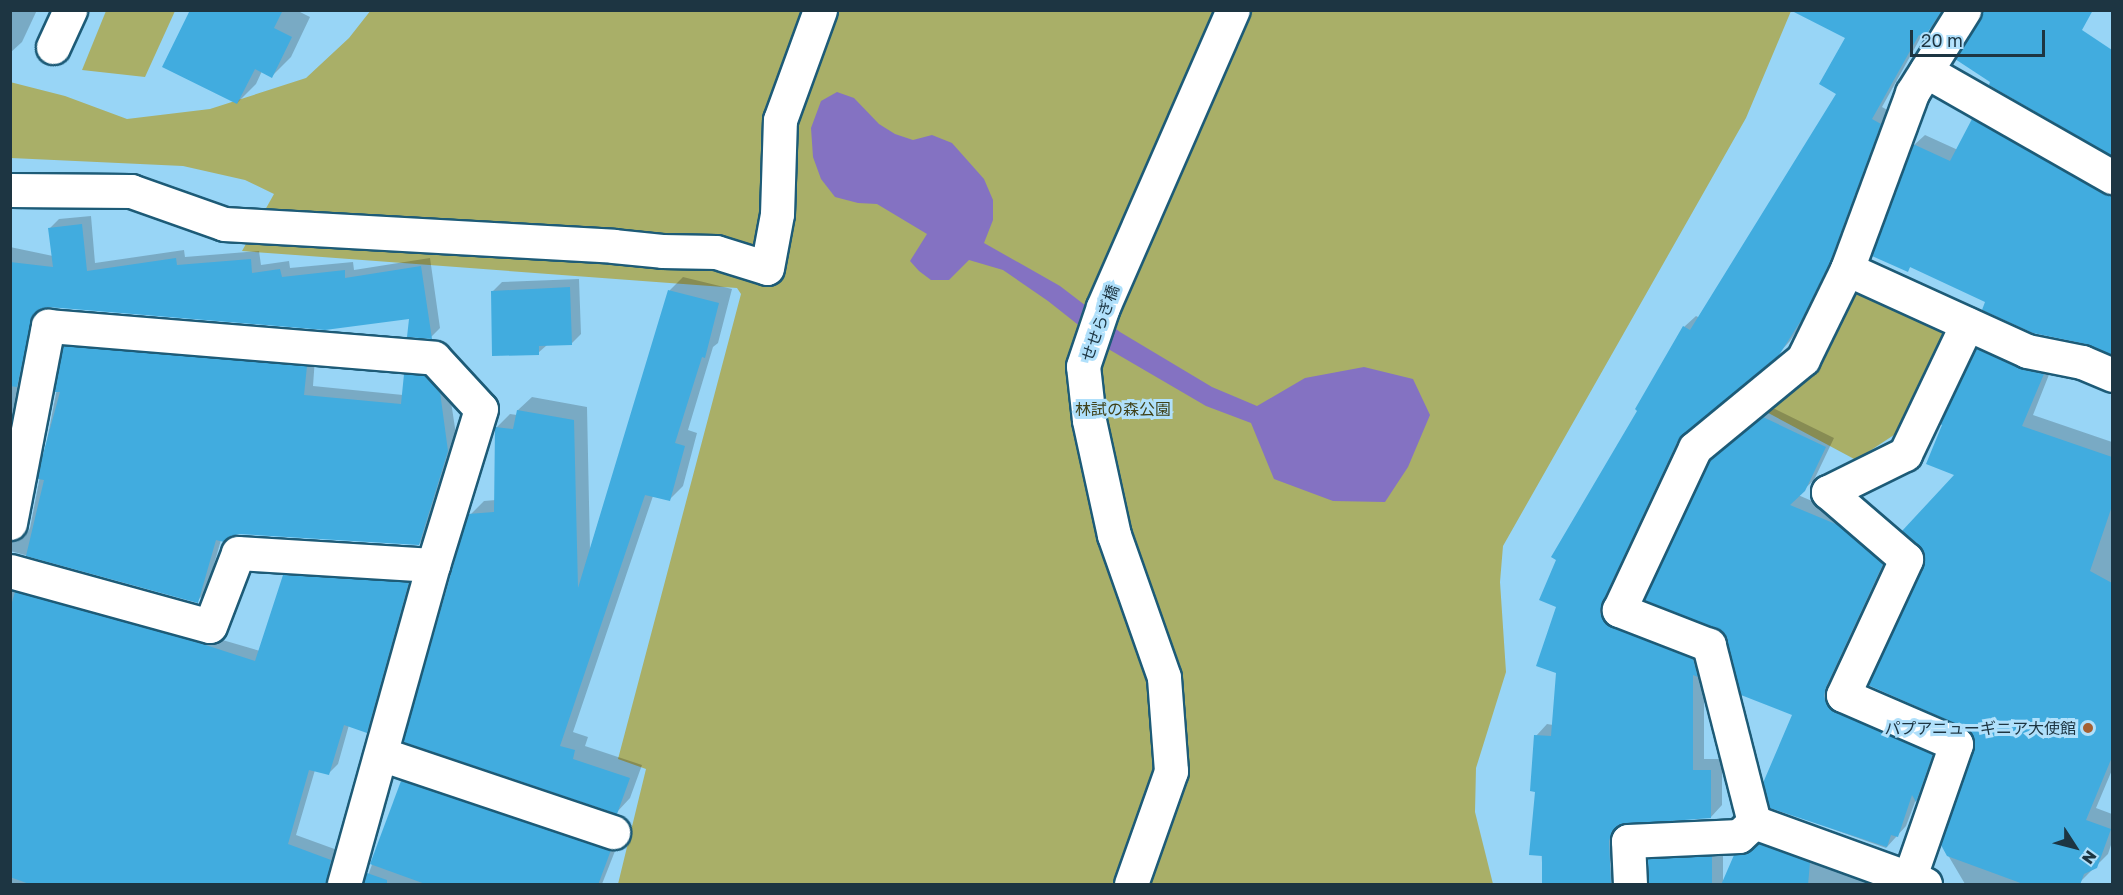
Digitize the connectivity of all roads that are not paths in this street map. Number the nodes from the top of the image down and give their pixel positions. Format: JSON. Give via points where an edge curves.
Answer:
{"nodes":[{"id":1,"x":70,"y":10,"type":"edge"},
{"id":2,"x":820,"y":10,"type":"edge"},
{"id":3,"x":1233,"y":10,"type":"edge"},
{"id":4,"x":1964,"y":10,"type":"edge"},
{"id":5,"x":53,"y":47,"type":"dead end"},
{"id":6,"x":1926,"y":71,"type":"junction"},
{"id":7,"x":2112,"y":177,"type":"edge"},
{"id":8,"x":10,"y":190,"type":"edge"},
{"id":9,"x":1847,"y":268,"type":"junction"},
{"id":10,"x":1967,"y":324,"type":"junction"},
{"id":11,"x":2112,"y":375,"type":"edge"},
{"id":12,"x":10,"y":523,"type":"edge"},
{"id":13,"x":433,"y":565,"type":"junction"},
{"id":14,"x":10,"y":571,"type":"edge"},
{"id":15,"x":381,"y":754,"type":"junction"},
{"id":16,"x":1754,"y":822,"type":"junction"},
{"id":17,"x":613,"y":832,"type":"dead end"},
{"id":18,"x":1917,"y":882,"type":"edge"},
{"id":19,"x":344,"y":885,"type":"edge"},
{"id":20,"x":1131,"y":885,"type":"edge"},
{"id":21,"x":1630,"y":885,"type":"edge"}],
"edges":[{"from":1,"to":5,"type":"street"},
{"from":2,"to":8,"type":"street","via":[[780,120],[777,214],[767,268],[716,252],[224,224],[131,191]]},
{"from":3,"to":20,"type":"street","name":"せせらぎ橋","via":[[1103,307],[1083,366],[1089,420],[1114,535],[1164,677],[1171,771]]},
{"from":4,"to":6,"type":"street"},
{"from":6,"to":7,"type":"street"},
{"from":6,"to":9,"type":"street","via":[[1912,93]]},
{"from":9,"to":10,"type":"street"},
{"from":9,"to":16,"type":"street","via":[[1803,359],[1695,448],[1619,610],[1709,645]]},
{"from":10,"to":11,"type":"street","via":[[2027,351],[2082,362]]},
{"from":10,"to":18,"type":"street","via":[[1905,454],[1828,492],[1906,559],[1844,695],[1956,744]]},
{"from":12,"to":13,"type":"street","via":[[48,326],[434,358],[481,409]]},
{"from":13,"to":14,"type":"street","via":[[238,553],[210,626]]},
{"from":13,"to":15,"type":"street"},
{"from":15,"to":17,"type":"street"},
{"from":15,"to":19,"type":"street"},
{"from":16,"to":18,"type":"street"},
{"from":16,"to":21,"type":"street","via":[[1739,836],[1628,841]]}]}
